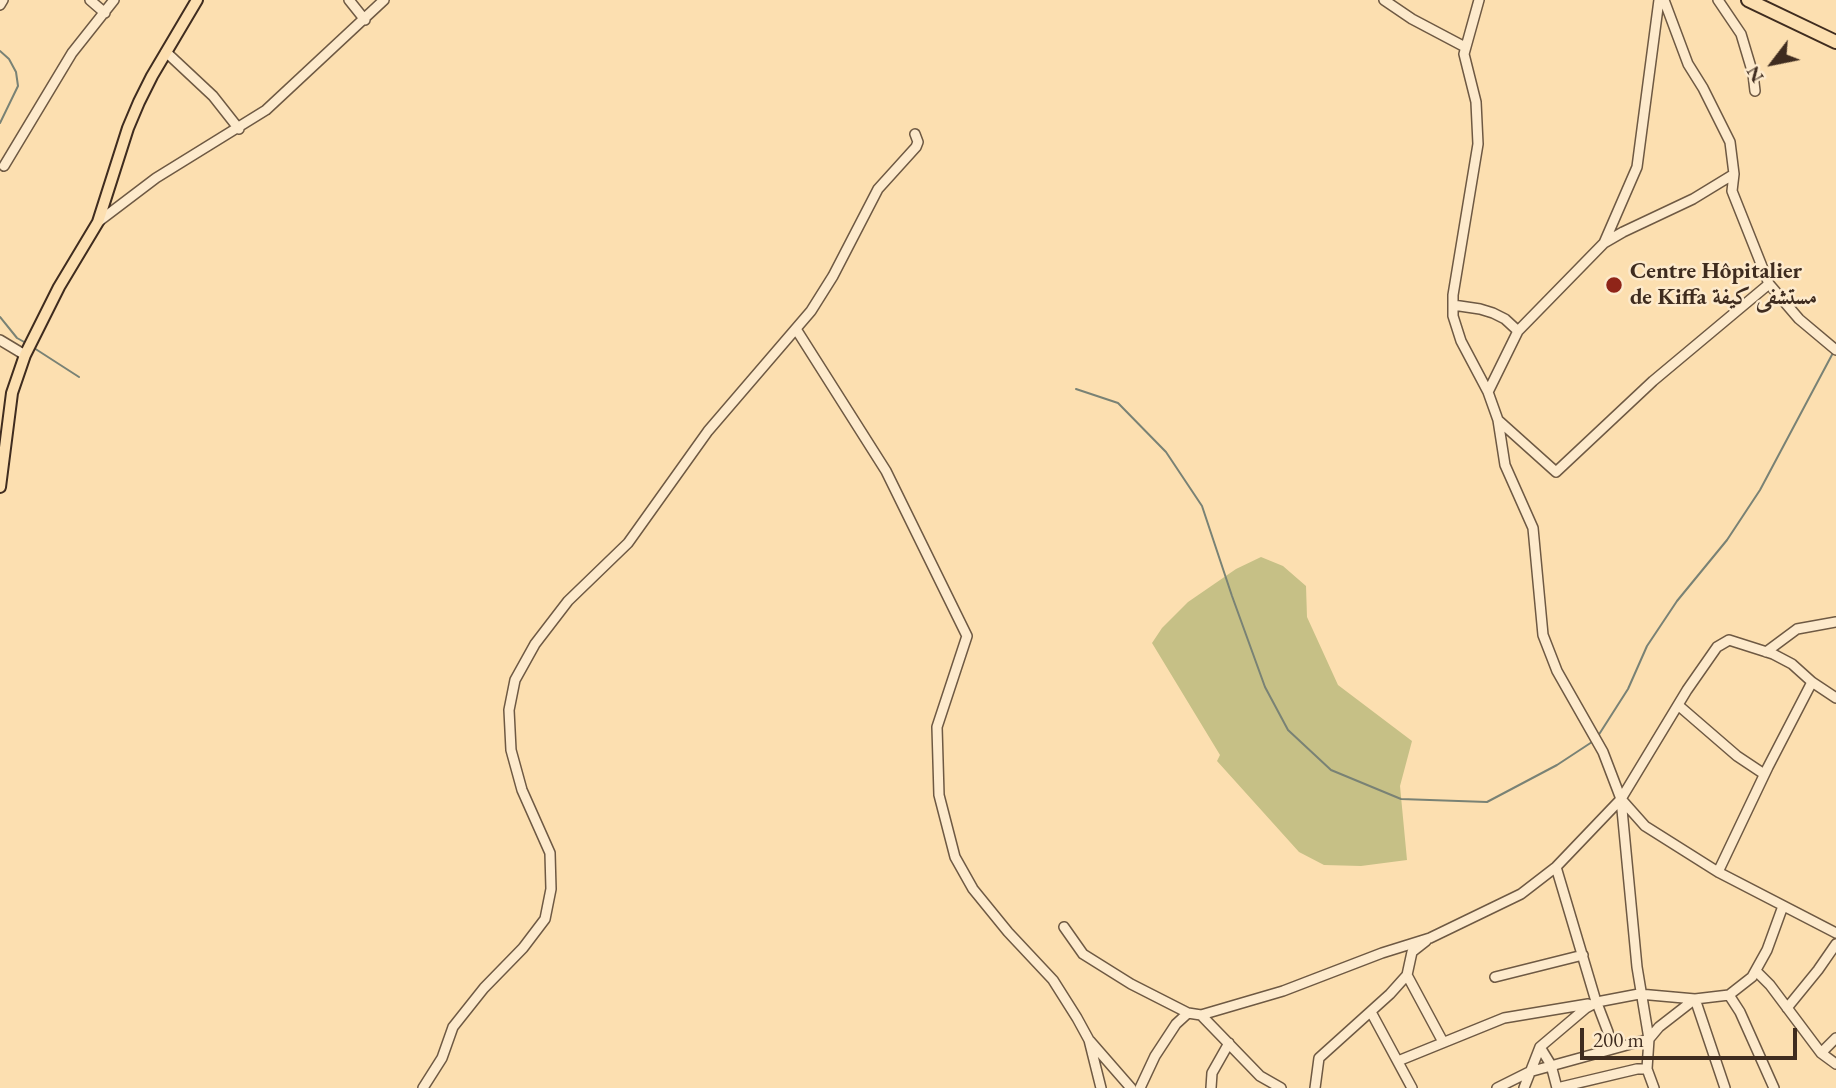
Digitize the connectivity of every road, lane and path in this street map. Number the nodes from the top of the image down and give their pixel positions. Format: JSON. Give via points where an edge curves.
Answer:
{"nodes":[{"id":1,"x":4,"y":0,"type":"edge"},
{"id":2,"x":90,"y":0,"type":"edge"},
{"id":3,"x":114,"y":0,"type":"edge"},
{"id":4,"x":197,"y":0,"type":"edge"},
{"id":5,"x":349,"y":0,"type":"edge"},
{"id":6,"x":384,"y":0,"type":"edge"},
{"id":7,"x":1384,"y":0,"type":"edge"},
{"id":8,"x":1662,"y":0,"type":"edge"},
{"id":9,"x":1718,"y":0,"type":"edge"},
{"id":10,"x":1748,"y":0,"type":"edge"},
{"id":11,"x":1475,"y":2,"type":"edge"},
{"id":12,"x":0,"y":5,"type":"edge"},
{"id":13,"x":105,"y":13,"type":"junction"},
{"id":14,"x":365,"y":20,"type":"junction"},
{"id":15,"x":1836,"y":42,"type":"edge"},
{"id":16,"x":1465,"y":47,"type":"junction"},
{"id":17,"x":166,"y":52,"type":"junction"},
{"id":18,"x":1755,"y":91,"type":"dead end"},
{"id":19,"x":239,"y":129,"type":"junction"},
{"id":20,"x":915,"y":134,"type":"dead end"},
{"id":21,"x":4,"y":166,"type":"dead end"},
{"id":22,"x":1734,"y":174,"type":"junction"},
{"id":23,"x":98,"y":222,"type":"junction"},
{"id":24,"x":1604,"y":243,"type":"junction"},
{"id":25,"x":1769,"y":284,"type":"junction"},
{"id":26,"x":1453,"y":305,"type":"junction"},
{"id":27,"x":796,"y":329,"type":"junction"},
{"id":28,"x":1518,"y":331,"type":"junction"},
{"id":29,"x":0,"y":340,"type":"edge"},
{"id":30,"x":1836,"y":350,"type":"edge"},
{"id":31,"x":25,"y":355,"type":"junction"},
{"id":32,"x":1488,"y":392,"type":"junction"},
{"id":33,"x":1498,"y":420,"type":"junction"},
{"id":34,"x":0,"y":487,"type":"edge"},
{"id":35,"x":1836,"y":622,"type":"edge"},
{"id":36,"x":1766,"y":652,"type":"junction"},
{"id":37,"x":1812,"y":682,"type":"junction"},
{"id":38,"x":1836,"y":698,"type":"edge"},
{"id":39,"x":1678,"y":705,"type":"junction"},
{"id":40,"x":1764,"y":774,"type":"junction"},
{"id":41,"x":1621,"y":799,"type":"junction"},
{"id":42,"x":1556,"y":867,"type":"junction"},
{"id":43,"x":1718,"y":872,"type":"junction"},
{"id":44,"x":1783,"y":906,"type":"junction"},
{"id":45,"x":1064,"y":927,"type":"dead end"},
{"id":46,"x":1836,"y":933,"type":"edge"},
{"id":47,"x":1430,"y":938,"type":"junction"},
{"id":48,"x":1836,"y":944,"type":"edge"},
{"id":49,"x":1583,"y":955,"type":"junction"},
{"id":50,"x":1756,"y":971,"type":"junction"},
{"id":51,"x":1407,"y":975,"type":"junction"},
{"id":52,"x":1495,"y":976,"type":"dead end"},
{"id":53,"x":1642,"y":995,"type":"junction"},
{"id":54,"x":1729,"y":995,"type":"junction"},
{"id":55,"x":1695,"y":999,"type":"junction"},
{"id":56,"x":1597,"y":1002,"type":"junction"},
{"id":57,"x":1787,"y":1008,"type":"junction"},
{"id":58,"x":1371,"y":1012,"type":"junction"},
{"id":59,"x":1188,"y":1013,"type":"junction"},
{"id":60,"x":1201,"y":1015,"type":"junction"},
{"id":61,"x":1836,"y":1038,"type":"edge"},
{"id":62,"x":1649,"y":1039,"type":"junction"},
{"id":63,"x":1088,"y":1040,"type":"junction"},
{"id":64,"x":1443,"y":1042,"type":"junction"},
{"id":65,"x":1229,"y":1043,"type":"junction"},
{"id":66,"x":1540,"y":1047,"type":"junction"},
{"id":67,"x":1611,"y":1049,"type":"junction"},
{"id":68,"x":1821,"y":1053,"type":"junction"},
{"id":69,"x":1398,"y":1060,"type":"junction"},
{"id":70,"x":1836,"y":1064,"type":"edge"},
{"id":71,"x":1551,"y":1065,"type":"junction"},
{"id":72,"x":1647,"y":1069,"type":"junction"},
{"id":73,"x":1529,"y":1072,"type":"junction"},
{"id":74,"x":422,"y":1088,"type":"edge"},
{"id":75,"x":1101,"y":1088,"type":"edge"},
{"id":76,"x":1131,"y":1088,"type":"edge"},
{"id":77,"x":1140,"y":1088,"type":"edge"},
{"id":78,"x":1211,"y":1088,"type":"edge"},
{"id":79,"x":1281,"y":1088,"type":"edge"},
{"id":80,"x":1315,"y":1088,"type":"edge"},
{"id":81,"x":1412,"y":1088,"type":"edge"},
{"id":82,"x":1497,"y":1088,"type":"edge"},
{"id":83,"x":1524,"y":1088,"type":"edge"},
{"id":84,"x":1557,"y":1088,"type":"edge"},
{"id":85,"x":1654,"y":1088,"type":"edge"},
{"id":86,"x":1725,"y":1088,"type":"edge"},
{"id":87,"x":1774,"y":1088,"type":"edge"}],
"edges":[{"from":1,"to":12,"type":"street"},
{"from":2,"to":13,"type":"street"},
{"from":3,"to":13,"type":"street"},
{"from":4,"to":17,"type":"main road"},
{"from":5,"to":14,"type":"street"},
{"from":6,"to":14,"type":"street"},
{"from":7,"to":16,"type":"street"},
{"from":8,"to":22,"type":"street","via":[[1688,64],[1730,142]]},
{"from":8,"to":24,"type":"street","via":[[1637,167]]},
{"from":9,"to":18,"type":"street","via":[[1741,34]]},
{"from":10,"to":15,"type":"highway"},
{"from":11,"to":16,"type":"street"},
{"from":13,"to":21,"type":"street","via":[[72,53]]},
{"from":14,"to":19,"type":"street"},
{"from":16,"to":26,"type":"street","via":[[1476,102],[1478,144]]},
{"from":17,"to":19,"type":"street","via":[[213,96]]},
{"from":17,"to":23,"type":"main road","via":[[128,128]]},
{"from":19,"to":23,"type":"street","via":[[156,178]]},
{"from":20,"to":27,"type":"street","via":[[916,147],[878,189],[833,276]]},
{"from":22,"to":24,"type":"street"},
{"from":22,"to":25,"type":"street","via":[[1732,191]]},
{"from":23,"to":31,"type":"main road"},
{"from":24,"to":28,"type":"street"},
{"from":25,"to":30,"type":"street","via":[[1799,319]]},
{"from":25,"to":33,"type":"street","via":[[1662,373],[1556,472]]},
{"from":26,"to":28,"type":"street","via":[[1493,313]]},
{"from":26,"to":32,"type":"street","via":[[1461,341]]},
{"from":27,"to":63,"type":"street","via":[[886,471],[967,636],[937,727],[939,795],[955,857],[972,889],[1053,980]]},
{"from":27,"to":74,"type":"street","via":[[708,431],[628,543],[560,611],[515,680],[509,710],[512,750],[522,790],[550,853],[551,889],[545,919],[453,1027],[442,1058]]},
{"from":28,"to":32,"type":"street"},
{"from":29,"to":31,"type":"street"},
{"from":31,"to":34,"type":"main road","via":[[12,393]]},
{"from":32,"to":33,"type":"street"},
{"from":33,"to":41,"type":"street","via":[[1505,466],[1533,528],[1543,635]]},
{"from":35,"to":36,"type":"street","via":[[1797,629]]},
{"from":36,"to":37,"type":"street","via":[[1792,664]]},
{"from":36,"to":39,"type":"street","via":[[1729,640],[1717,647]]},
{"from":37,"to":38,"type":"street"},
{"from":37,"to":40,"type":"street"},
{"from":39,"to":40,"type":"street"},
{"from":39,"to":41,"type":"street"},
{"from":40,"to":43,"type":"street"},
{"from":41,"to":42,"type":"street"},
{"from":41,"to":43,"type":"street","via":[[1645,826]]},
{"from":41,"to":53,"type":"street"},
{"from":42,"to":47,"type":"street","via":[[1521,894]]},
{"from":42,"to":49,"type":"street"},
{"from":43,"to":44,"type":"street"},
{"from":44,"to":46,"type":"street"},
{"from":44,"to":50,"type":"street"},
{"from":45,"to":59,"type":"street","via":[[1083,954]]},
{"from":47,"to":51,"type":"street","via":[[1412,952]]},
{"from":47,"to":60,"type":"street"},
{"from":48,"to":57,"type":"street"},
{"from":49,"to":52,"type":"street"},
{"from":49,"to":56,"type":"street"},
{"from":50,"to":54,"type":"street"},
{"from":50,"to":57,"type":"street"},
{"from":51,"to":58,"type":"street"},
{"from":51,"to":64,"type":"street"},
{"from":53,"to":55,"type":"street"},
{"from":53,"to":56,"type":"street"},
{"from":53,"to":62,"type":"street"},
{"from":54,"to":55,"type":"street"},
{"from":54,"to":87,"type":"street"},
{"from":55,"to":62,"type":"street"},
{"from":55,"to":86,"type":"street"},
{"from":56,"to":64,"type":"street","via":[[1504,1018]]},
{"from":56,"to":66,"type":"street"},
{"from":56,"to":67,"type":"street"},
{"from":57,"to":68,"type":"street"},
{"from":58,"to":69,"type":"street"},
{"from":58,"to":80,"type":"street","via":[[1320,1058]]},
{"from":59,"to":60,"type":"street"},
{"from":59,"to":77,"type":"street","via":[[1155,1056]]},
{"from":60,"to":65,"type":"street"},
{"from":61,"to":68,"type":"street"},
{"from":62,"to":67,"type":"street"},
{"from":62,"to":72,"type":"street"},
{"from":63,"to":75,"type":"street"},
{"from":63,"to":76,"type":"street"},
{"from":64,"to":69,"type":"street"},
{"from":65,"to":78,"type":"street","via":[[1212,1073]]},
{"from":65,"to":79,"type":"street","via":[[1261,1076]]},
{"from":66,"to":71,"type":"street"},
{"from":66,"to":73,"type":"street"},
{"from":67,"to":71,"type":"street"},
{"from":68,"to":70,"type":"street"},
{"from":69,"to":81,"type":"street"},
{"from":71,"to":73,"type":"street"},
{"from":71,"to":84,"type":"street"},
{"from":72,"to":84,"type":"street"},
{"from":72,"to":85,"type":"street"},
{"from":73,"to":82,"type":"street"},
{"from":73,"to":83,"type":"street"}]}
